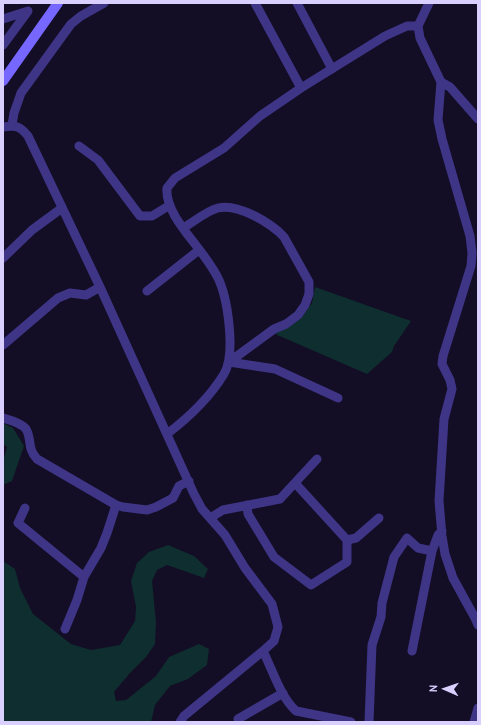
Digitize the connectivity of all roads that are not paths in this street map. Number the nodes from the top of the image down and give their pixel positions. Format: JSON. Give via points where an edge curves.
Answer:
{"nodes":[{"id":1,"x":58,"y":3,"type":"edge"},
{"id":2,"x":104,"y":3,"type":"edge"},
{"id":3,"x":255,"y":3,"type":"edge"},
{"id":4,"x":297,"y":3,"type":"edge"},
{"id":5,"x":429,"y":3,"type":"edge"},
{"id":6,"x":3,"y":19,"type":"edge"},
{"id":7,"x":418,"y":26,"type":"junction"},
{"id":8,"x":3,"y":44,"type":"edge"},
{"id":9,"x":332,"y":69,"type":"junction"},
{"id":10,"x":3,"y":81,"type":"edge"},
{"id":11,"x":441,"y":82,"type":"junction"},
{"id":12,"x":301,"y":88,"type":"junction"},
{"id":13,"x":478,"y":119,"type":"edge"},
{"id":14,"x":8,"y":126,"type":"edge"},
{"id":15,"x":79,"y":146,"type":"dead end"},
{"id":16,"x":170,"y":205,"type":"junction"},
{"id":17,"x":62,"y":208,"type":"junction"},
{"id":18,"x":183,"y":228,"type":"junction"},
{"id":19,"x":199,"y":250,"type":"junction"},
{"id":20,"x":3,"y":258,"type":"edge"},
{"id":21,"x":100,"y":287,"type":"junction"},
{"id":22,"x":147,"y":291,"type":"dead end"},
{"id":23,"x":3,"y":345,"type":"edge"},
{"id":24,"x":229,"y":362,"type":"junction"},
{"id":25,"x":338,"y":398,"type":"dead end"},
{"id":26,"x":3,"y":418,"type":"edge"},
{"id":27,"x":167,"y":434,"type":"junction"},
{"id":28,"x":317,"y":459,"type":"dead end"},
{"id":29,"x":189,"y":481,"type":"junction"},
{"id":30,"x":295,"y":482,"type":"junction"},
{"id":31,"x":116,"y":505,"type":"junction"},
{"id":32,"x":247,"y":505,"type":"junction"},
{"id":33,"x":25,"y":508,"type":"dead end"},
{"id":34,"x":210,"y":518,"type":"junction"},
{"id":35,"x":379,"y":518,"type":"dead end"},
{"id":36,"x":442,"y":531,"type":"junction"},
{"id":37,"x":347,"y":540,"type":"junction"},
{"id":38,"x":432,"y":551,"type":"junction"},
{"id":39,"x":84,"y":577,"type":"junction"},
{"id":40,"x":478,"y":625,"type":"edge"},
{"id":41,"x":65,"y":628,"type":"dead end"},
{"id":42,"x":263,"y":651,"type":"junction"},
{"id":43,"x":412,"y":651,"type":"dead end"},
{"id":44,"x":283,"y":694,"type":"junction"},
{"id":45,"x":478,"y":708,"type":"edge"},
{"id":46,"x":238,"y":719,"type":"dead end"},
{"id":47,"x":180,"y":722,"type":"edge"},
{"id":48,"x":351,"y":722,"type":"edge"},
{"id":49,"x":369,"y":722,"type":"edge"},
{"id":50,"x":474,"y":722,"type":"edge"}],
"edges":[{"from":1,"to":10,"type":"main road"},
{"from":2,"to":14,"type":"street","via":[[71,24],[21,94]]},
{"from":3,"to":12,"type":"street"},
{"from":4,"to":9,"type":"street"},
{"from":5,"to":7,"type":"street"},
{"from":6,"to":8,"type":"street","via":[[28,11]]},
{"from":7,"to":9,"type":"street","via":[[407,26],[385,36]]},
{"from":7,"to":11,"type":"street","via":[[420,38]]},
{"from":9,"to":12,"type":"street"},
{"from":11,"to":13,"type":"street","via":[[450,87]]},
{"from":11,"to":36,"type":"street","via":[[438,120],[466,218],[472,253],[471,266],[442,364],[452,389],[444,419],[439,502]]},
{"from":12,"to":16,"type":"street","via":[[260,116],[224,148],[176,178],[166,188]]},
{"from":14,"to":17,"type":"street","via":[[22,128],[28,136]]},
{"from":15,"to":16,"type":"street","via":[[98,160],[140,216],[152,216]]},
{"from":16,"to":18,"type":"street"},
{"from":17,"to":20,"type":"street","via":[[32,230]]},
{"from":17,"to":21,"type":"street"},
{"from":18,"to":19,"type":"street"},
{"from":18,"to":24,"type":"street","via":[[218,208],[246,212],[284,237],[309,282],[309,294],[298,314]]},
{"from":19,"to":22,"type":"street"},
{"from":19,"to":24,"type":"street","via":[[218,278],[227,308]]},
{"from":21,"to":23,"type":"street","via":[[86,295],[70,293],[58,298]]},
{"from":21,"to":27,"type":"street"},
{"from":24,"to":25,"type":"street","via":[[275,369]]},
{"from":24,"to":27,"type":"street","via":[[224,374],[203,401]]},
{"from":26,"to":31,"type":"street","via":[[25,428],[30,450],[37,459]]},
{"from":27,"to":29,"type":"street"},
{"from":28,"to":30,"type":"street"},
{"from":29,"to":31,"type":"street","via":[[179,486],[173,498],[147,510]]},
{"from":29,"to":34,"type":"street","via":[[202,509]]},
{"from":30,"to":32,"type":"street","via":[[280,499]]},
{"from":30,"to":37,"type":"street"},
{"from":31,"to":39,"type":"street","via":[[101,548]]},
{"from":32,"to":34,"type":"street","via":[[223,510]]},
{"from":32,"to":37,"type":"street","via":[[248,514],[274,557],[311,584],[347,562]]},
{"from":33,"to":39,"type":"street","via":[[18,523]]},
{"from":34,"to":42,"type":"street","via":[[225,535],[245,568],[272,604],[278,627],[274,640]]},
{"from":35,"to":37,"type":"street","via":[[356,538]]},
{"from":36,"to":38,"type":"street","via":[[438,534]]},
{"from":36,"to":40,"type":"street","via":[[445,554],[453,578]]},
{"from":38,"to":43,"type":"street"},
{"from":38,"to":49,"type":"street","via":[[418,548],[407,538],[394,557],[372,645]]},
{"from":39,"to":41,"type":"street"},
{"from":42,"to":44,"type":"street"},
{"from":42,"to":47,"type":"street"},
{"from":44,"to":46,"type":"street"},
{"from":44,"to":48,"type":"street","via":[[296,711]]},
{"from":45,"to":50,"type":"street"}]}
